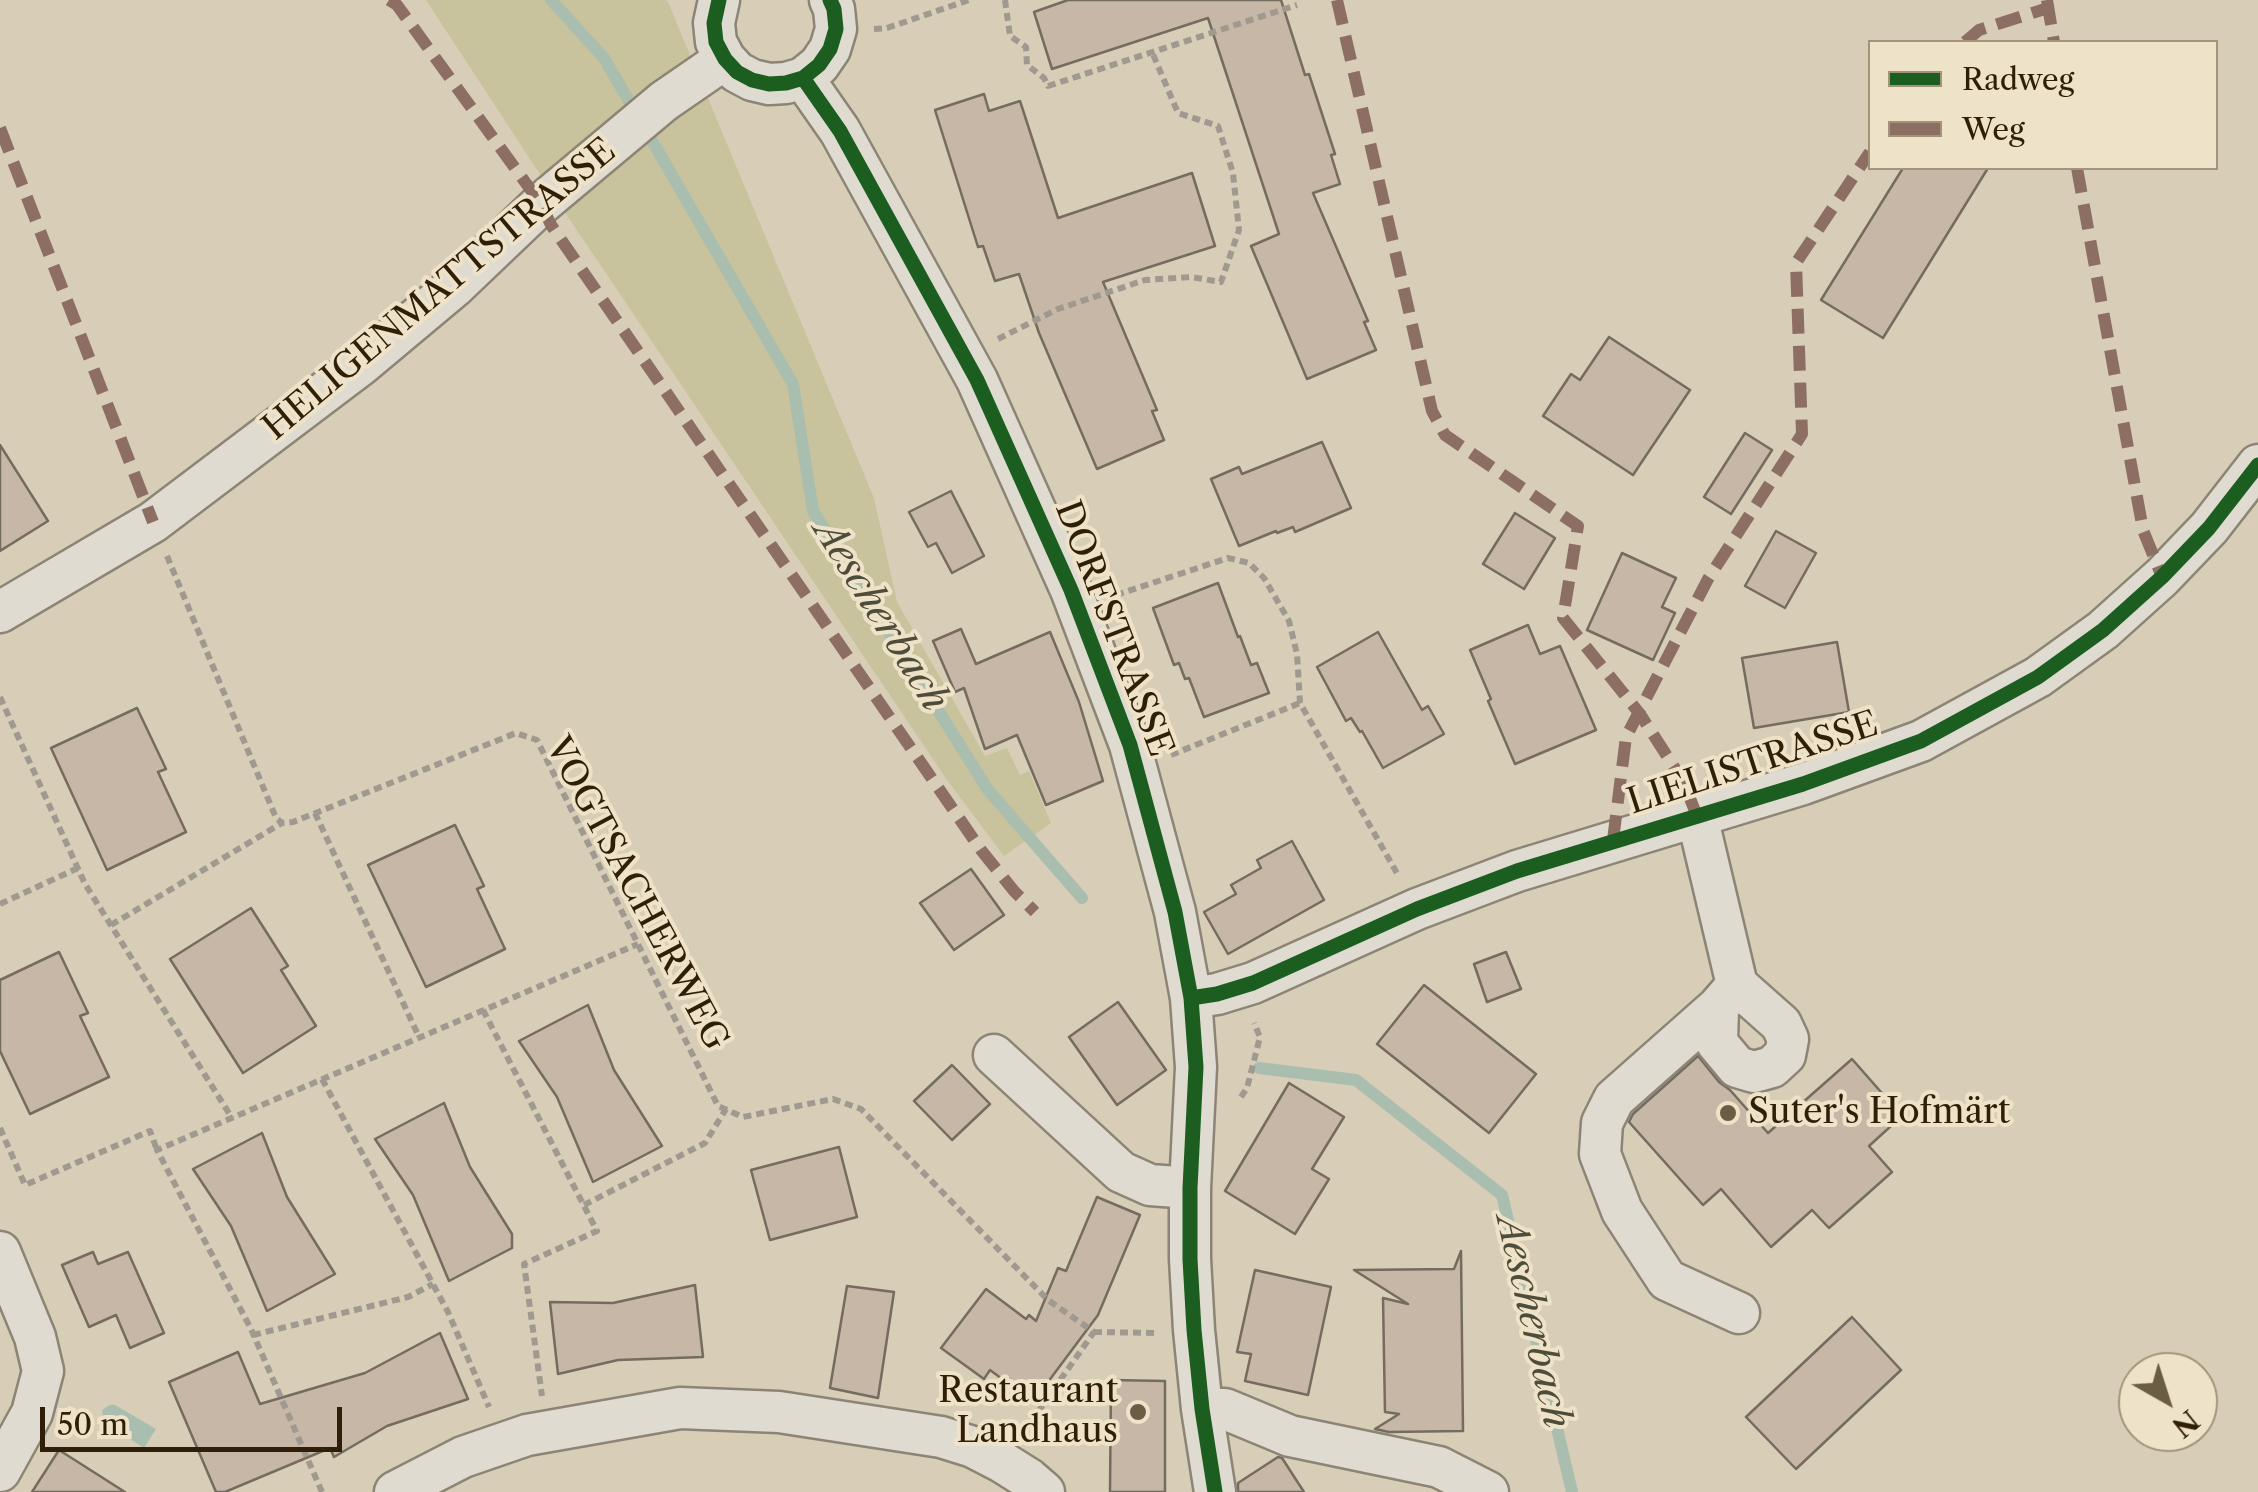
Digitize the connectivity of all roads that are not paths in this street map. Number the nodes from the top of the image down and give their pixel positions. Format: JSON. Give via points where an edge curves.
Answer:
{"nodes":[{"id":1,"x":719,"y":0,"type":"edge"},
{"id":2,"x":830,"y":0,"type":"edge"},
{"id":3,"x":725,"y":59,"type":"junction"},
{"id":4,"x":803,"y":78,"type":"junction"},
{"id":5,"x":2258,"y":465,"type":"edge"},
{"id":6,"x":0,"y":612,"type":"edge"},
{"id":7,"x":1697,"y":816,"type":"junction"},
{"id":8,"x":1191,"y":998,"type":"junction"},
{"id":9,"x":994,"y":1056,"type":"dead end"},
{"id":10,"x":1190,"y":1188,"type":"junction"},
{"id":11,"x":0,"y":1252,"type":"edge"},
{"id":12,"x":1739,"y":1313,"type":"dead end"},
{"id":13,"x":1202,"y":1408,"type":"junction"},
{"id":14,"x":0,"y":1471,"type":"edge"},
{"id":15,"x":1024,"y":1481,"type":"edge"},
{"id":16,"x":395,"y":1492,"type":"edge"},
{"id":17,"x":1216,"y":1492,"type":"edge"},
{"id":18,"x":1488,"y":1492,"type":"edge"}],
"edges":[{"from":1,"to":3,"type":"street","via":[[714,23]]},
{"from":2,"to":4,"type":"street","via":[[836,29],[830,49]]},
{"from":3,"to":4,"type":"street","via":[[752,80]]},
{"from":3,"to":6,"type":"street","name":"HELIGENMATTSTRASSE","via":[[541,204],[362,364],[153,522]]},
{"from":4,"to":8,"type":"street","name":"DORFSTRASSE","via":[[840,132],[977,380],[1071,590],[1130,744]]},
{"from":5,"to":7,"type":"street","name":"LIELISTRASSE","via":[[2162,577],[2038,676],[1921,741]]},
{"from":7,"to":8,"type":"street","name":"LIELISTRASSE","via":[[1517,870],[1253,983]]},
{"from":7,"to":12,"type":"street","via":[[1728,996],[1614,1099],[1602,1123],[1600,1154],[1622,1211],[1668,1280]]},
{"from":8,"to":10,"type":"street","name":"DORFSTRASSE","via":[[1196,1067]]},
{"from":9,"to":10,"type":"street","via":[[1122,1172],[1150,1185]]},
{"from":10,"to":13,"type":"street","name":"DORFSTRASSE"},
{"from":11,"to":14,"type":"street","via":[[43,1371],[32,1412]]},
{"from":13,"to":17,"type":"street","name":"DORFSTRASSE"},
{"from":13,"to":18,"type":"street","via":[[1224,1409],[1290,1436],[1439,1467]]},
{"from":15,"to":16,"type":"street","via":[[973,1447],[941,1437],[780,1412],[680,1408],[504,1443]]}]}
